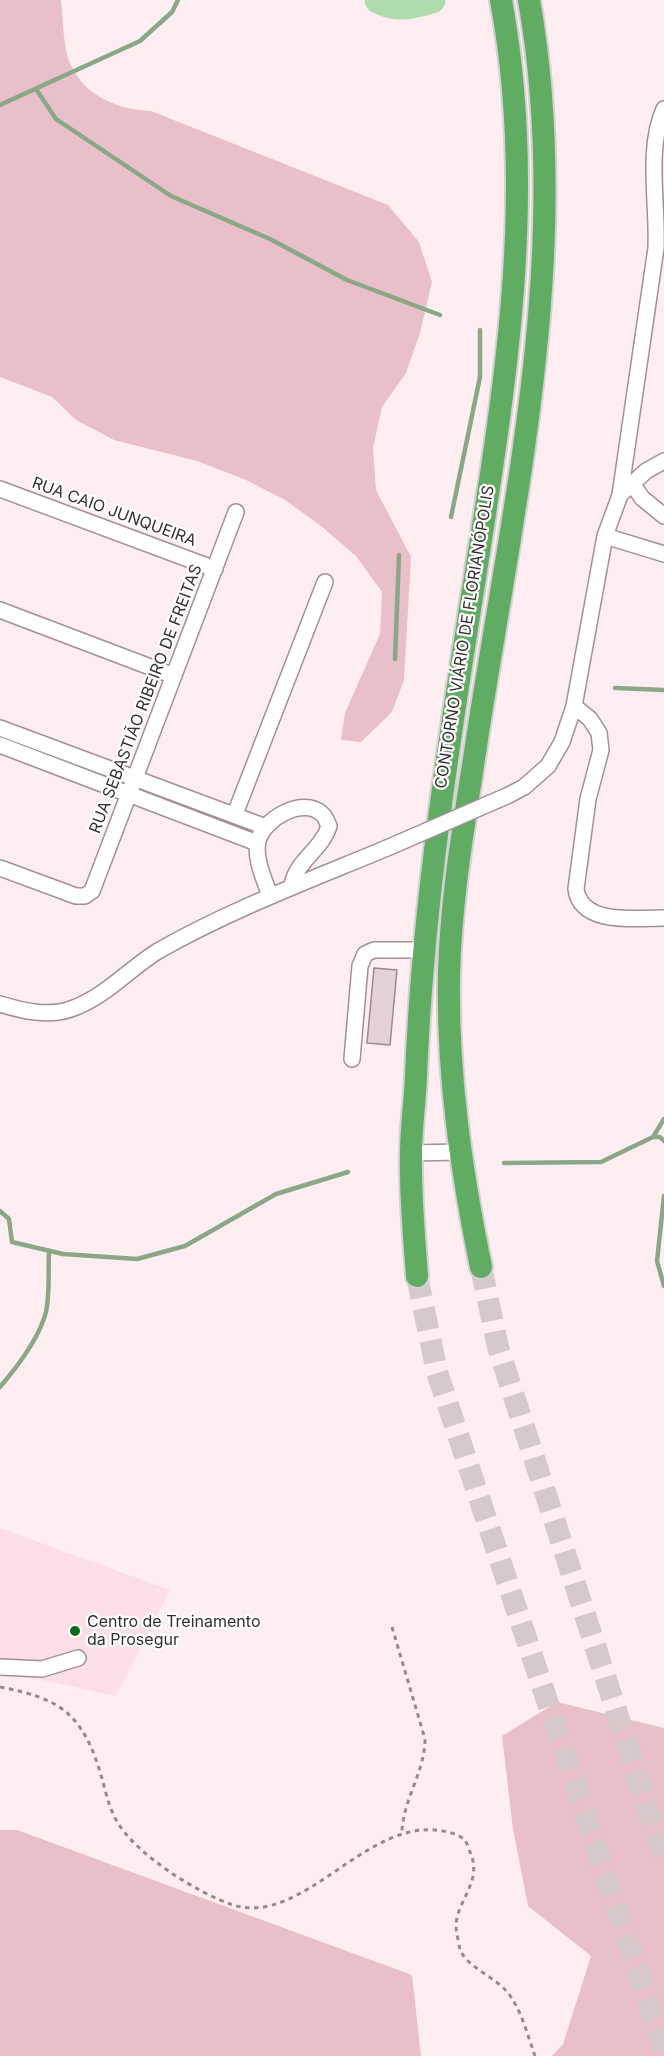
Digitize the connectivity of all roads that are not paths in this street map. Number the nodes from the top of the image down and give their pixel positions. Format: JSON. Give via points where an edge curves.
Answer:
{"nodes":[{"id":1,"x":501,"y":0,"type":"edge"},
{"id":2,"x":529,"y":0,"type":"edge"},
{"id":3,"x":664,"y":109,"type":"edge"},
{"id":4,"x":664,"y":461,"type":"edge"},
{"id":5,"x":632,"y":483,"type":"junction"},
{"id":6,"x":0,"y":489,"type":"edge"},
{"id":7,"x":620,"y":495,"type":"junction"},
{"id":8,"x":236,"y":512,"type":"dead end"},
{"id":9,"x":664,"y":516,"type":"edge"},
{"id":10,"x":605,"y":536,"type":"junction"},
{"id":11,"x":664,"y":554,"type":"edge"},
{"id":12,"x":215,"y":569,"type":"junction"},
{"id":13,"x":325,"y":582,"type":"dead end"},
{"id":14,"x":0,"y":610,"type":"edge"},
{"id":15,"x":174,"y":676,"type":"junction"},
{"id":16,"x":574,"y":706,"type":"junction"},
{"id":17,"x":0,"y":728,"type":"edge"},
{"id":18,"x":0,"y":745,"type":"edge"},
{"id":19,"x":135,"y":778,"type":"junction"},
{"id":20,"x":129,"y":794,"type":"junction"},
{"id":21,"x":235,"y":814,"type":"junction"},
{"id":22,"x":263,"y":826,"type":"junction"},
{"id":23,"x":257,"y":843,"type":"junction"},
{"id":24,"x":0,"y":868,"type":"edge"},
{"id":25,"x":292,"y":887,"type":"junction"},
{"id":26,"x":270,"y":896,"type":"junction"},
{"id":27,"x":664,"y":918,"type":"edge"},
{"id":28,"x":422,"y":950,"type":"junction"},
{"id":29,"x":0,"y":1004,"type":"edge"},
{"id":30,"x":352,"y":1059,"type":"dead end"},
{"id":31,"x":460,"y":1152,"type":"junction"},
{"id":32,"x":411,"y":1153,"type":"junction"},
{"id":33,"x":481,"y":1267,"type":"tunnel mouth"},
{"id":34,"x":417,"y":1276,"type":"tunnel mouth"},
{"id":35,"x":78,"y":1658,"type":"dead end"},
{"id":36,"x":0,"y":1667,"type":"edge"}],
"edges":[{"from":1,"to":28,"type":"highway","name":"CONTORNO VIÁRIO DE FLORIANÓPOLIS","via":[[518,144],[514,293],[496,444],[436,823]]},
{"from":2,"to":31,"type":"highway","name":"CONTORNO VIÁRIO DE FLORIANÓPOLIS","via":[[545,143],[544,272],[523,448],[454,908],[449,972],[450,1037]]},
{"from":3,"to":7,"type":"street","via":[[654,144],[656,248]]},
{"from":4,"to":5,"type":"street"},
{"from":5,"to":7,"type":"street"},
{"from":5,"to":9,"type":"street","via":[[642,498]]},
{"from":6,"to":12,"type":"street","name":"RUA CAIO JUNQUEIRA"},
{"from":7,"to":10,"type":"street"},
{"from":8,"to":12,"type":"street","name":"RUA SEBASTIÃO RIBEIRO DE FREITAS"},
{"from":10,"to":11,"type":"street"},
{"from":10,"to":16,"type":"street"},
{"from":12,"to":15,"type":"street","name":"RUA SEBASTIÃO RIBEIRO DE FREITAS"},
{"from":13,"to":21,"type":"street"},
{"from":14,"to":15,"type":"street"},
{"from":15,"to":19,"type":"street","name":"RUA SEBASTIÃO RIBEIRO DE FREITAS"},
{"from":16,"to":25,"type":"street","bridge":true,"via":[[562,742],[548,766],[524,787]]},
{"from":16,"to":27,"type":"street","via":[[590,719],[599,734],[601,750],[588,799],[577,900],[583,908],[608,916]]},
{"from":17,"to":19,"type":"street"},
{"from":18,"to":20,"type":"street"},
{"from":19,"to":20,"type":"street","name":"RUA SEBASTIÃO RIBEIRO DE FREITAS"},
{"from":19,"to":21,"type":"street"},
{"from":20,"to":23,"type":"street"},
{"from":20,"to":24,"type":"street","name":"RUA SEBASTIÃO RIBEIRO DE FREITAS","via":[[96,883],[86,896],[76,896]]},
{"from":21,"to":22,"type":"street"},
{"from":22,"to":23,"type":"street"},
{"from":22,"to":25,"type":"street","via":[[282,814],[311,808],[323,814],[329,826],[326,836],[293,875]]},
{"from":23,"to":26,"type":"street"},
{"from":25,"to":26,"type":"street"},
{"from":26,"to":29,"type":"street","via":[[158,952],[72,1009],[50,1014]]},
{"from":28,"to":30,"type":"street","via":[[374,950],[365,954],[360,966]]},
{"from":28,"to":32,"type":"highway","name":"CONTORNO VIÁRIO DE FLORIANÓPOLIS"},
{"from":31,"to":32,"type":"street"},
{"from":31,"to":33,"type":"highway","name":"CONTORNO VIÁRIO DE FLORIANÓPOLIS"},
{"from":32,"to":34,"type":"highway","name":"CONTORNO VIÁRIO DE FLORIANÓPOLIS"},
{"from":35,"to":36,"type":"street","via":[[42,1669]]}]}
